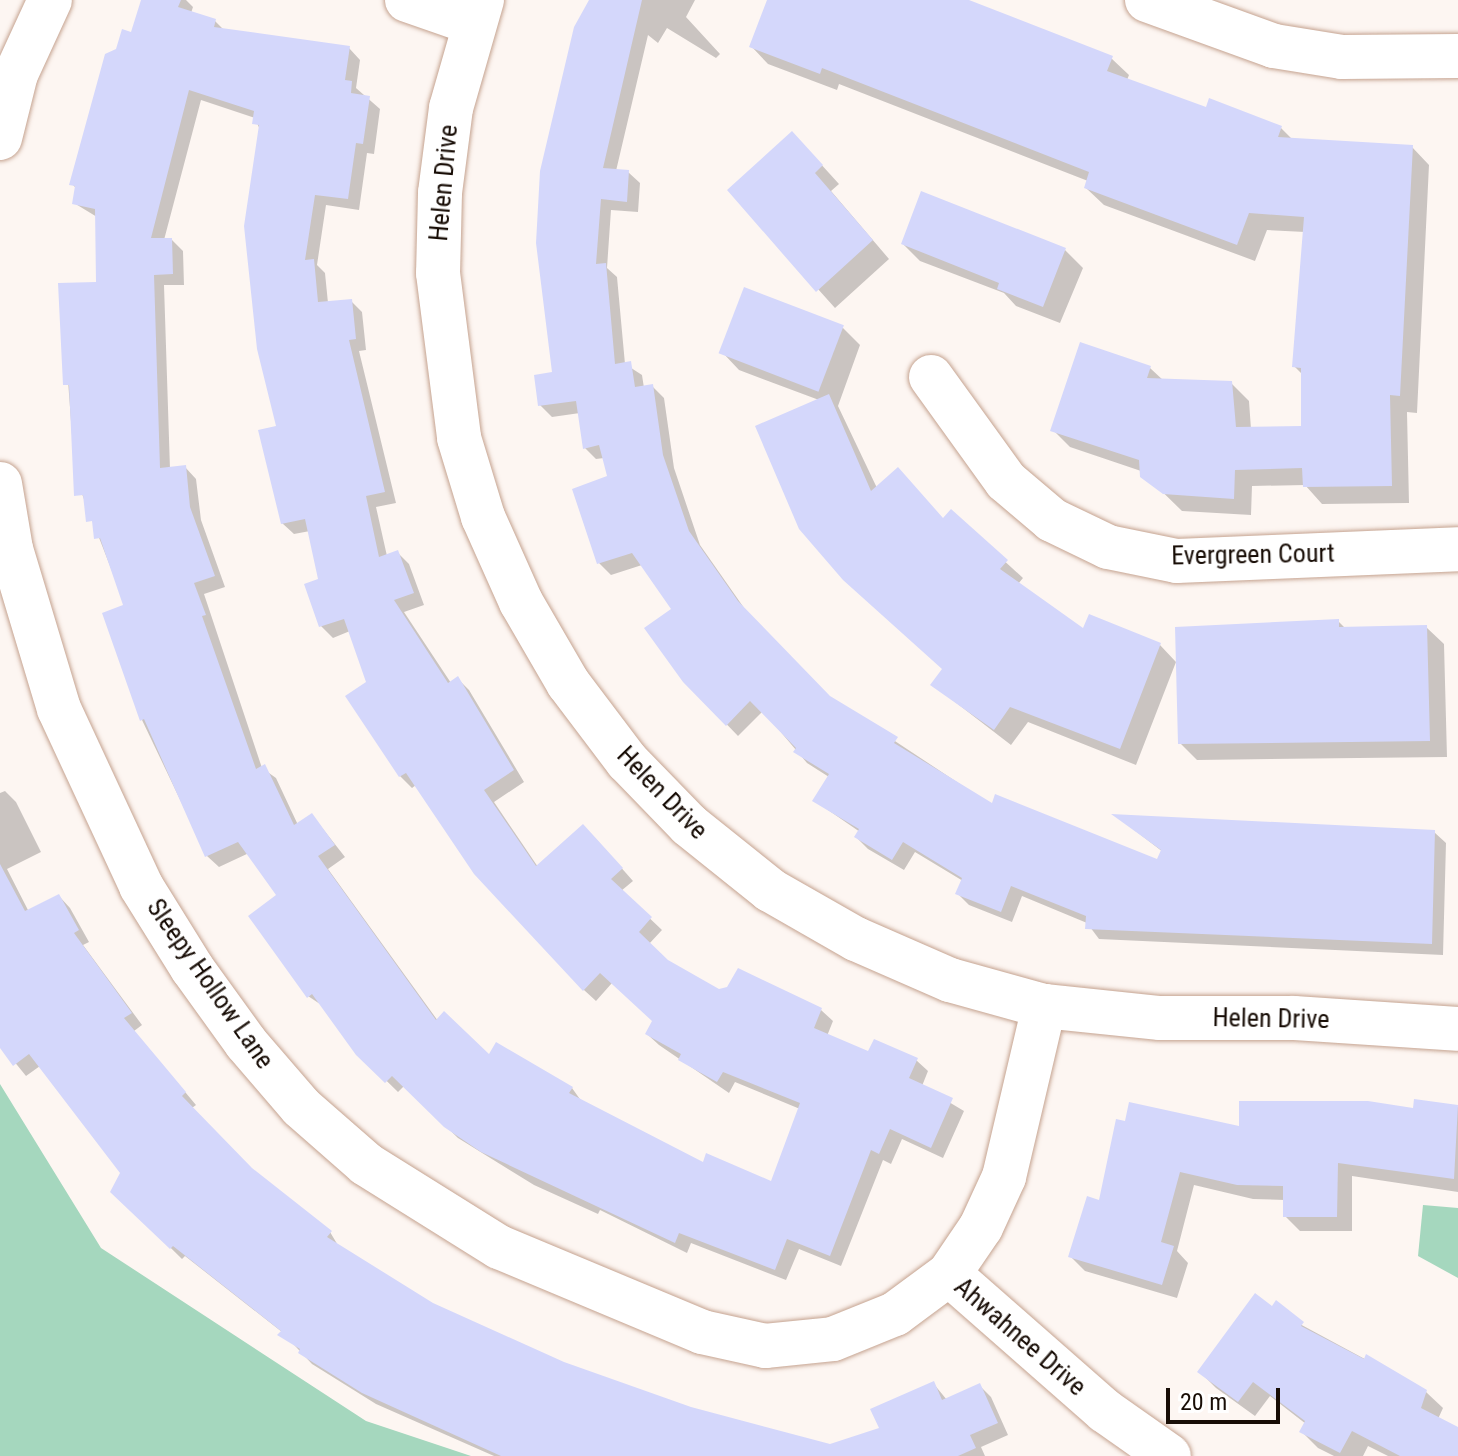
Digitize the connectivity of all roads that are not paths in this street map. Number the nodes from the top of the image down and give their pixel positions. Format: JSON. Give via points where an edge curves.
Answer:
{"nodes":[{"id":1,"x":50,"y":0,"type":"edge"},
{"id":2,"x":407,"y":0,"type":"edge"},
{"id":3,"x":1147,"y":0,"type":"edge"},
{"id":4,"x":477,"y":12,"type":"edge"},
{"id":5,"x":1458,"y":56,"type":"edge"},
{"id":6,"x":0,"y":138,"type":"edge"},
{"id":7,"x":931,"y":377,"type":"dead end"},
{"id":8,"x":0,"y":484,"type":"edge"},
{"id":9,"x":1458,"y":549,"type":"edge"},
{"id":10,"x":1044,"y":1006,"type":"junction"},
{"id":11,"x":1458,"y":1029,"type":"edge"},
{"id":12,"x":949,"y":1274,"type":"junction"},
{"id":13,"x":1169,"y":1456,"type":"edge"}],
"edges":[{"from":1,"to":6,"type":"street","via":[[16,74]]},
{"from":2,"to":4,"type":"street"},
{"from":3,"to":5,"type":"street","via":[[1274,46],[1342,57]]},
{"from":4,"to":10,"type":"street","name":"Helen Drive","via":[[451,108],[440,193],[438,273],[459,438],[483,517],[521,602],[568,683],[627,761],[689,825],[770,890],[856,939],[950,980]]},
{"from":7,"to":9,"type":"street","name":"Evergreen Court","via":[[1006,481],[1052,520],[1108,547],[1177,561]]},
{"from":8,"to":12,"type":"street","name":"Sleepy Hollow Lane","via":[[11,549],[59,709],[141,886],[246,1043],[301,1107],[366,1164],[437,1212],[524,1259],[702,1332],[765,1346],[833,1339],[895,1314]]},
{"from":10,"to":11,"type":"street","name":"Helen Drive","via":[[1160,1018],[1294,1018]]},
{"from":10,"to":12,"type":"street","name":"Ahwahnee Drive","via":[[1004,1177],[981,1227]]},
{"from":12,"to":13,"type":"street","name":"Ahwahnee Drive","via":[[1105,1411]]}]}
